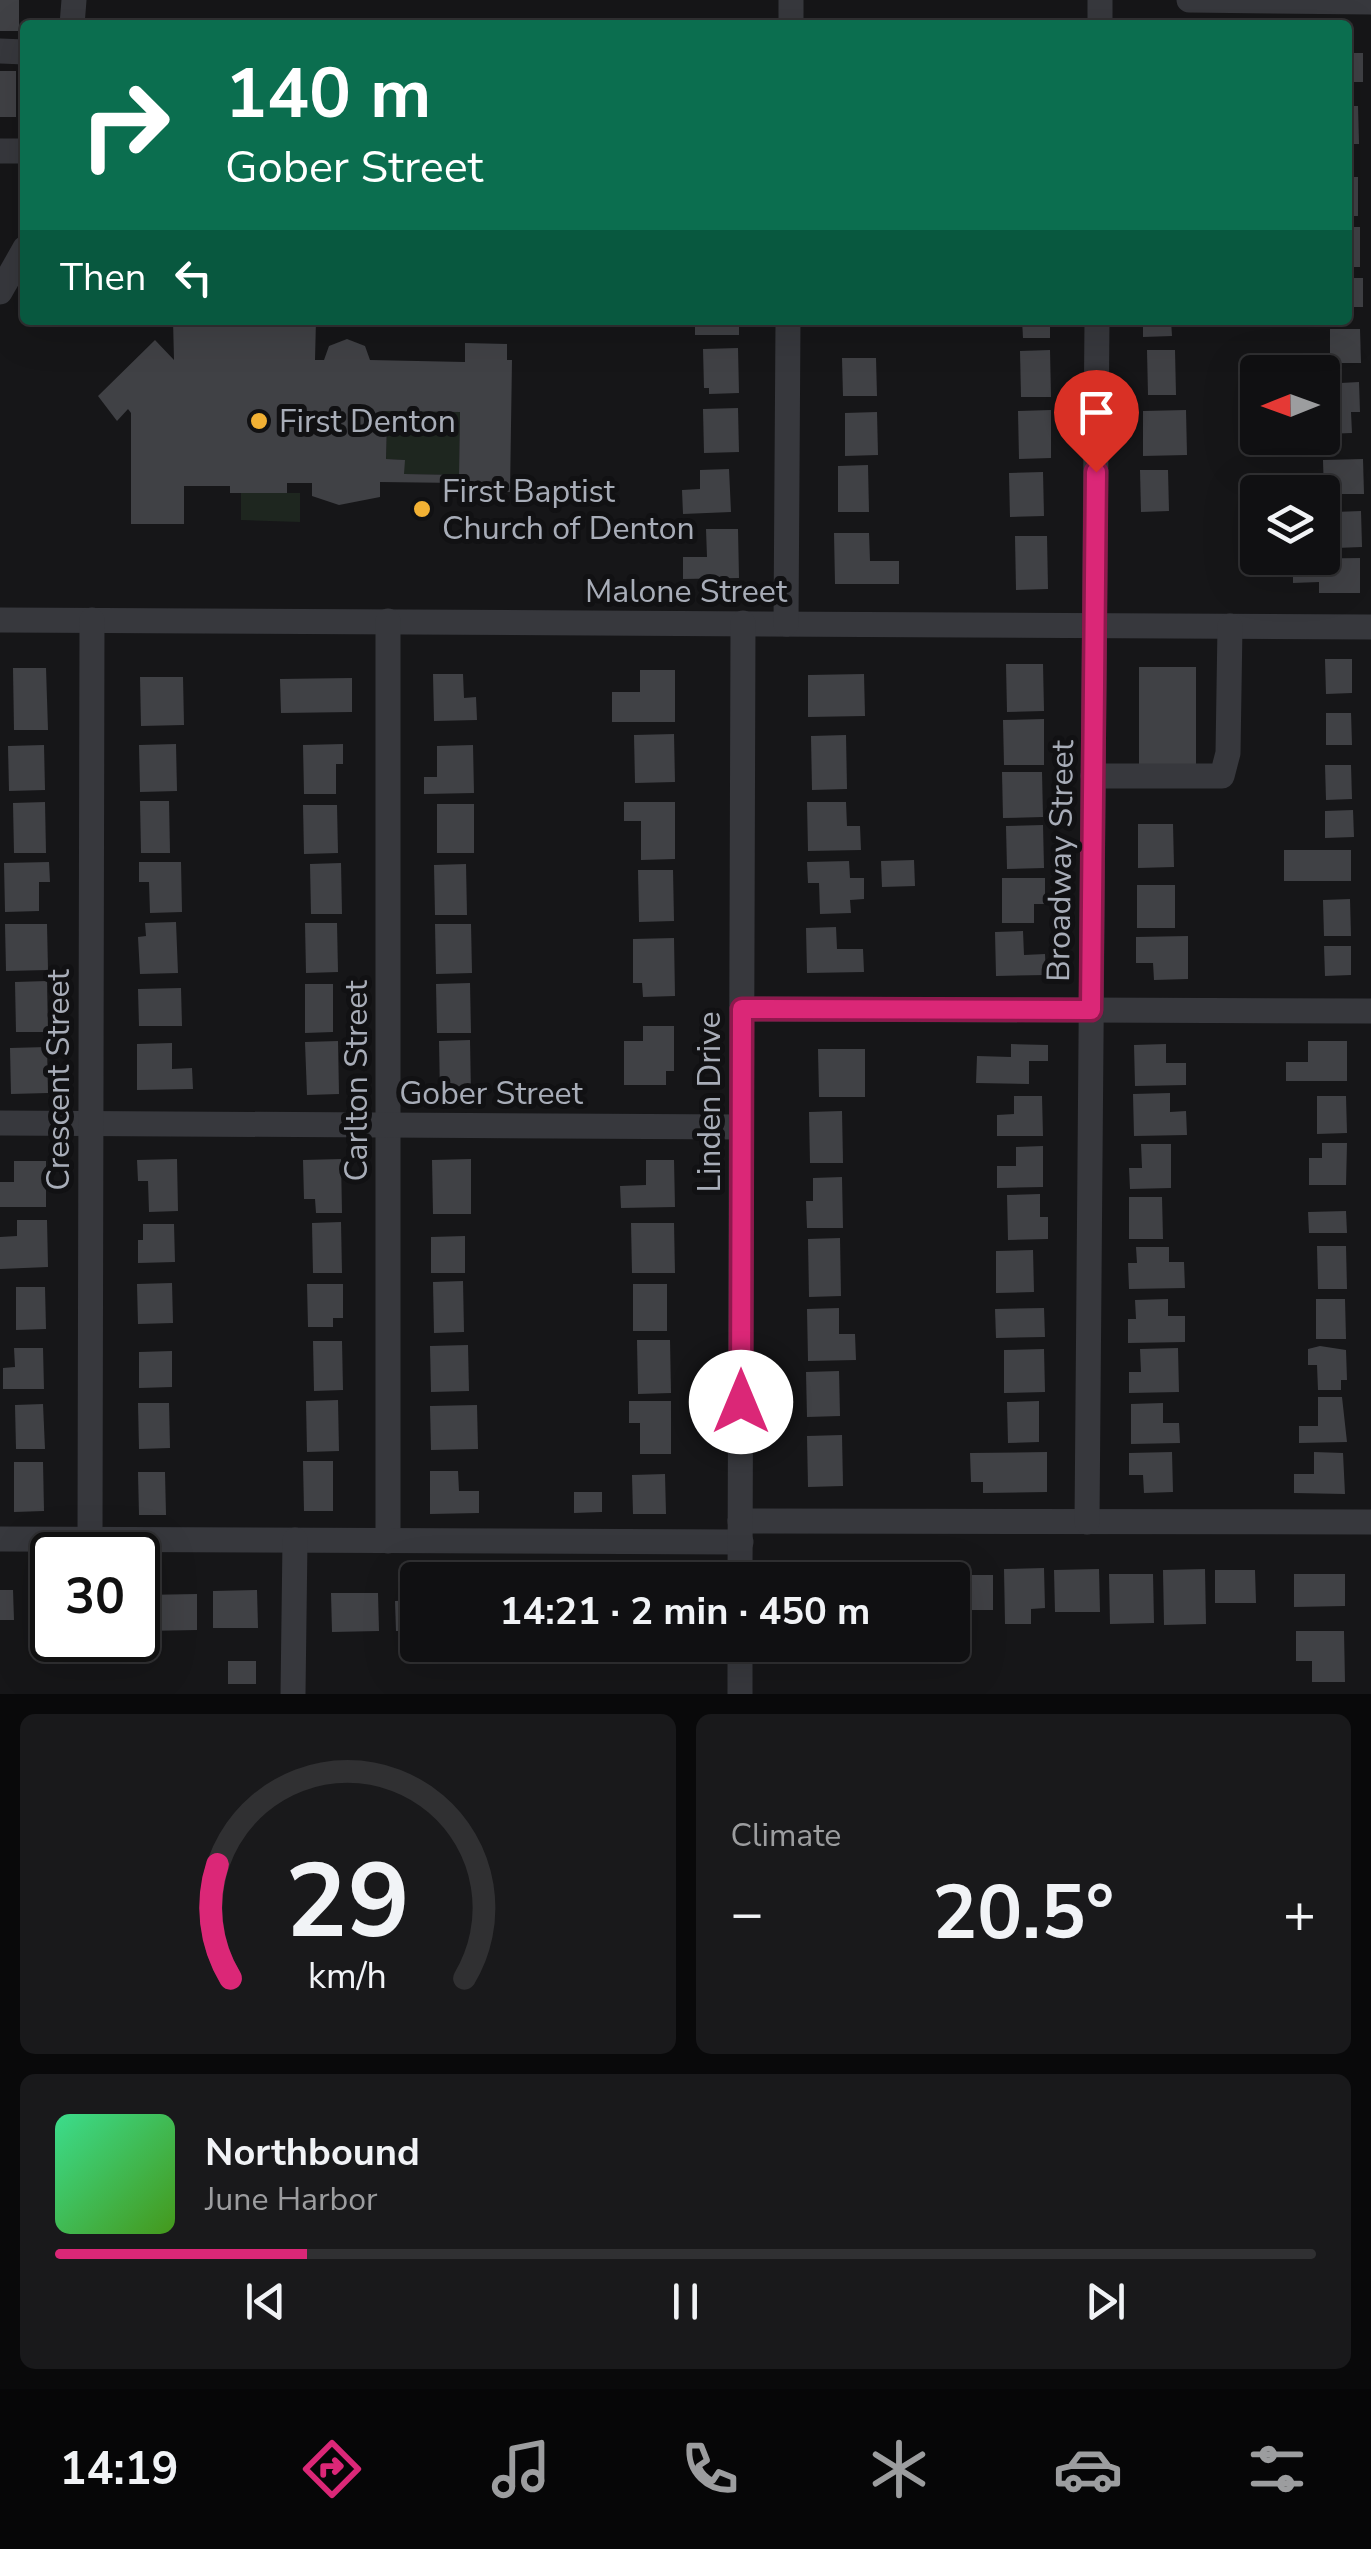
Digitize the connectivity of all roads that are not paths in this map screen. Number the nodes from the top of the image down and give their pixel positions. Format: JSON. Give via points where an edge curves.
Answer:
{"nodes":[{"id":1,"x":1189,"y":0,"type":"edge"},
{"id":2,"x":1371,"y":2,"type":"edge"},
{"id":3,"x":20,"y":257,"type":"edge"},
{"id":4,"x":0,"y":292,"type":"edge"},
{"id":5,"x":788,"y":325,"type":"edge"},
{"id":6,"x":1097,"y":325,"type":"edge"},
{"id":7,"x":0,"y":620,"type":"edge"},
{"id":8,"x":92,"y":620,"type":"junction"},
{"id":9,"x":388,"y":622,"type":"junction"},
{"id":10,"x":742,"y":623,"type":"junction"},
{"id":11,"x":786,"y":624,"type":"junction"},
{"id":12,"x":1094,"y":625,"type":"junction"},
{"id":13,"x":1230,"y":626,"type":"junction"},
{"id":14,"x":1371,"y":626,"type":"edge"},
{"id":15,"x":1094,"y":776,"type":"junction"},
{"id":16,"x":742,"y":1009,"type":"junction"},
{"id":17,"x":1091,"y":1010,"type":"junction"},
{"id":18,"x":1371,"y":1011,"type":"edge"},
{"id":19,"x":0,"y":1123,"type":"edge"},
{"id":20,"x":91,"y":1124,"type":"junction"},
{"id":21,"x":388,"y":1125,"type":"junction"},
{"id":22,"x":742,"y":1127,"type":"junction"},
{"id":23,"x":1087,"y":1522,"type":"junction"},
{"id":24,"x":1371,"y":1522,"type":"edge"},
{"id":25,"x":740,"y":1531,"type":"junction"},
{"id":26,"x":90,"y":1532,"type":"edge"},
{"id":27,"x":0,"y":1539,"type":"edge"},
{"id":28,"x":30,"y":1539,"type":"edge"},
{"id":29,"x":160,"y":1539,"type":"edge"},
{"id":30,"x":295,"y":1540,"type":"junction"},
{"id":31,"x":388,"y":1540,"type":"junction"},
{"id":32,"x":740,"y":1562,"type":"edge"},
{"id":33,"x":740,"y":1662,"type":"edge"},
{"id":34,"x":294,"y":1694,"type":"edge"},
{"id":35,"x":740,"y":1694,"type":"edge"}],
"edges":[{"from":1,"to":2,"type":"street"},
{"from":3,"to":4,"type":"street"},
{"from":5,"to":11,"type":"street"},
{"from":6,"to":12,"type":"street","name":"Broadway Street"},
{"from":7,"to":8,"type":"street","name":"Malone Street"},
{"from":8,"to":9,"type":"street","name":"Malone Street"},
{"from":8,"to":20,"type":"street","name":"Crescent Street"},
{"from":9,"to":10,"type":"street","name":"Malone Street"},
{"from":9,"to":21,"type":"street","name":"Carlton Street"},
{"from":10,"to":11,"type":"street","name":"Malone Street"},
{"from":10,"to":16,"type":"street","name":"Linden Drive"},
{"from":11,"to":12,"type":"street","name":"Malone Street"},
{"from":12,"to":13,"type":"street","name":"Malone Street"},
{"from":12,"to":15,"type":"street","name":"Broadway Street"},
{"from":13,"to":14,"type":"street","name":"Malone Street"},
{"from":13,"to":15,"type":"street","via":[[1222,776]]},
{"from":15,"to":17,"type":"street","name":"Broadway Street"},
{"from":16,"to":17,"type":"street"},
{"from":16,"to":22,"type":"street","name":"Linden Drive"},
{"from":17,"to":18,"type":"street"},
{"from":17,"to":23,"type":"street","name":"Broadway Street"},
{"from":19,"to":20,"type":"street","name":"Gober Street"},
{"from":20,"to":21,"type":"street","name":"Gober Street"},
{"from":20,"to":26,"type":"street","name":"Crescent Street"},
{"from":21,"to":22,"type":"street","name":"Gober Street"},
{"from":21,"to":31,"type":"street","name":"Carlton Street"},
{"from":22,"to":25,"type":"street","name":"Linden Drive"},
{"from":23,"to":24,"type":"street"},
{"from":23,"to":25,"type":"street"},
{"from":25,"to":31,"type":"street"},
{"from":25,"to":32,"type":"street","name":"Linden Drive"},
{"from":27,"to":28,"type":"street"},
{"from":29,"to":30,"type":"street"},
{"from":30,"to":31,"type":"street"},
{"from":30,"to":34,"type":"street"},
{"from":33,"to":35,"type":"street"}]}
